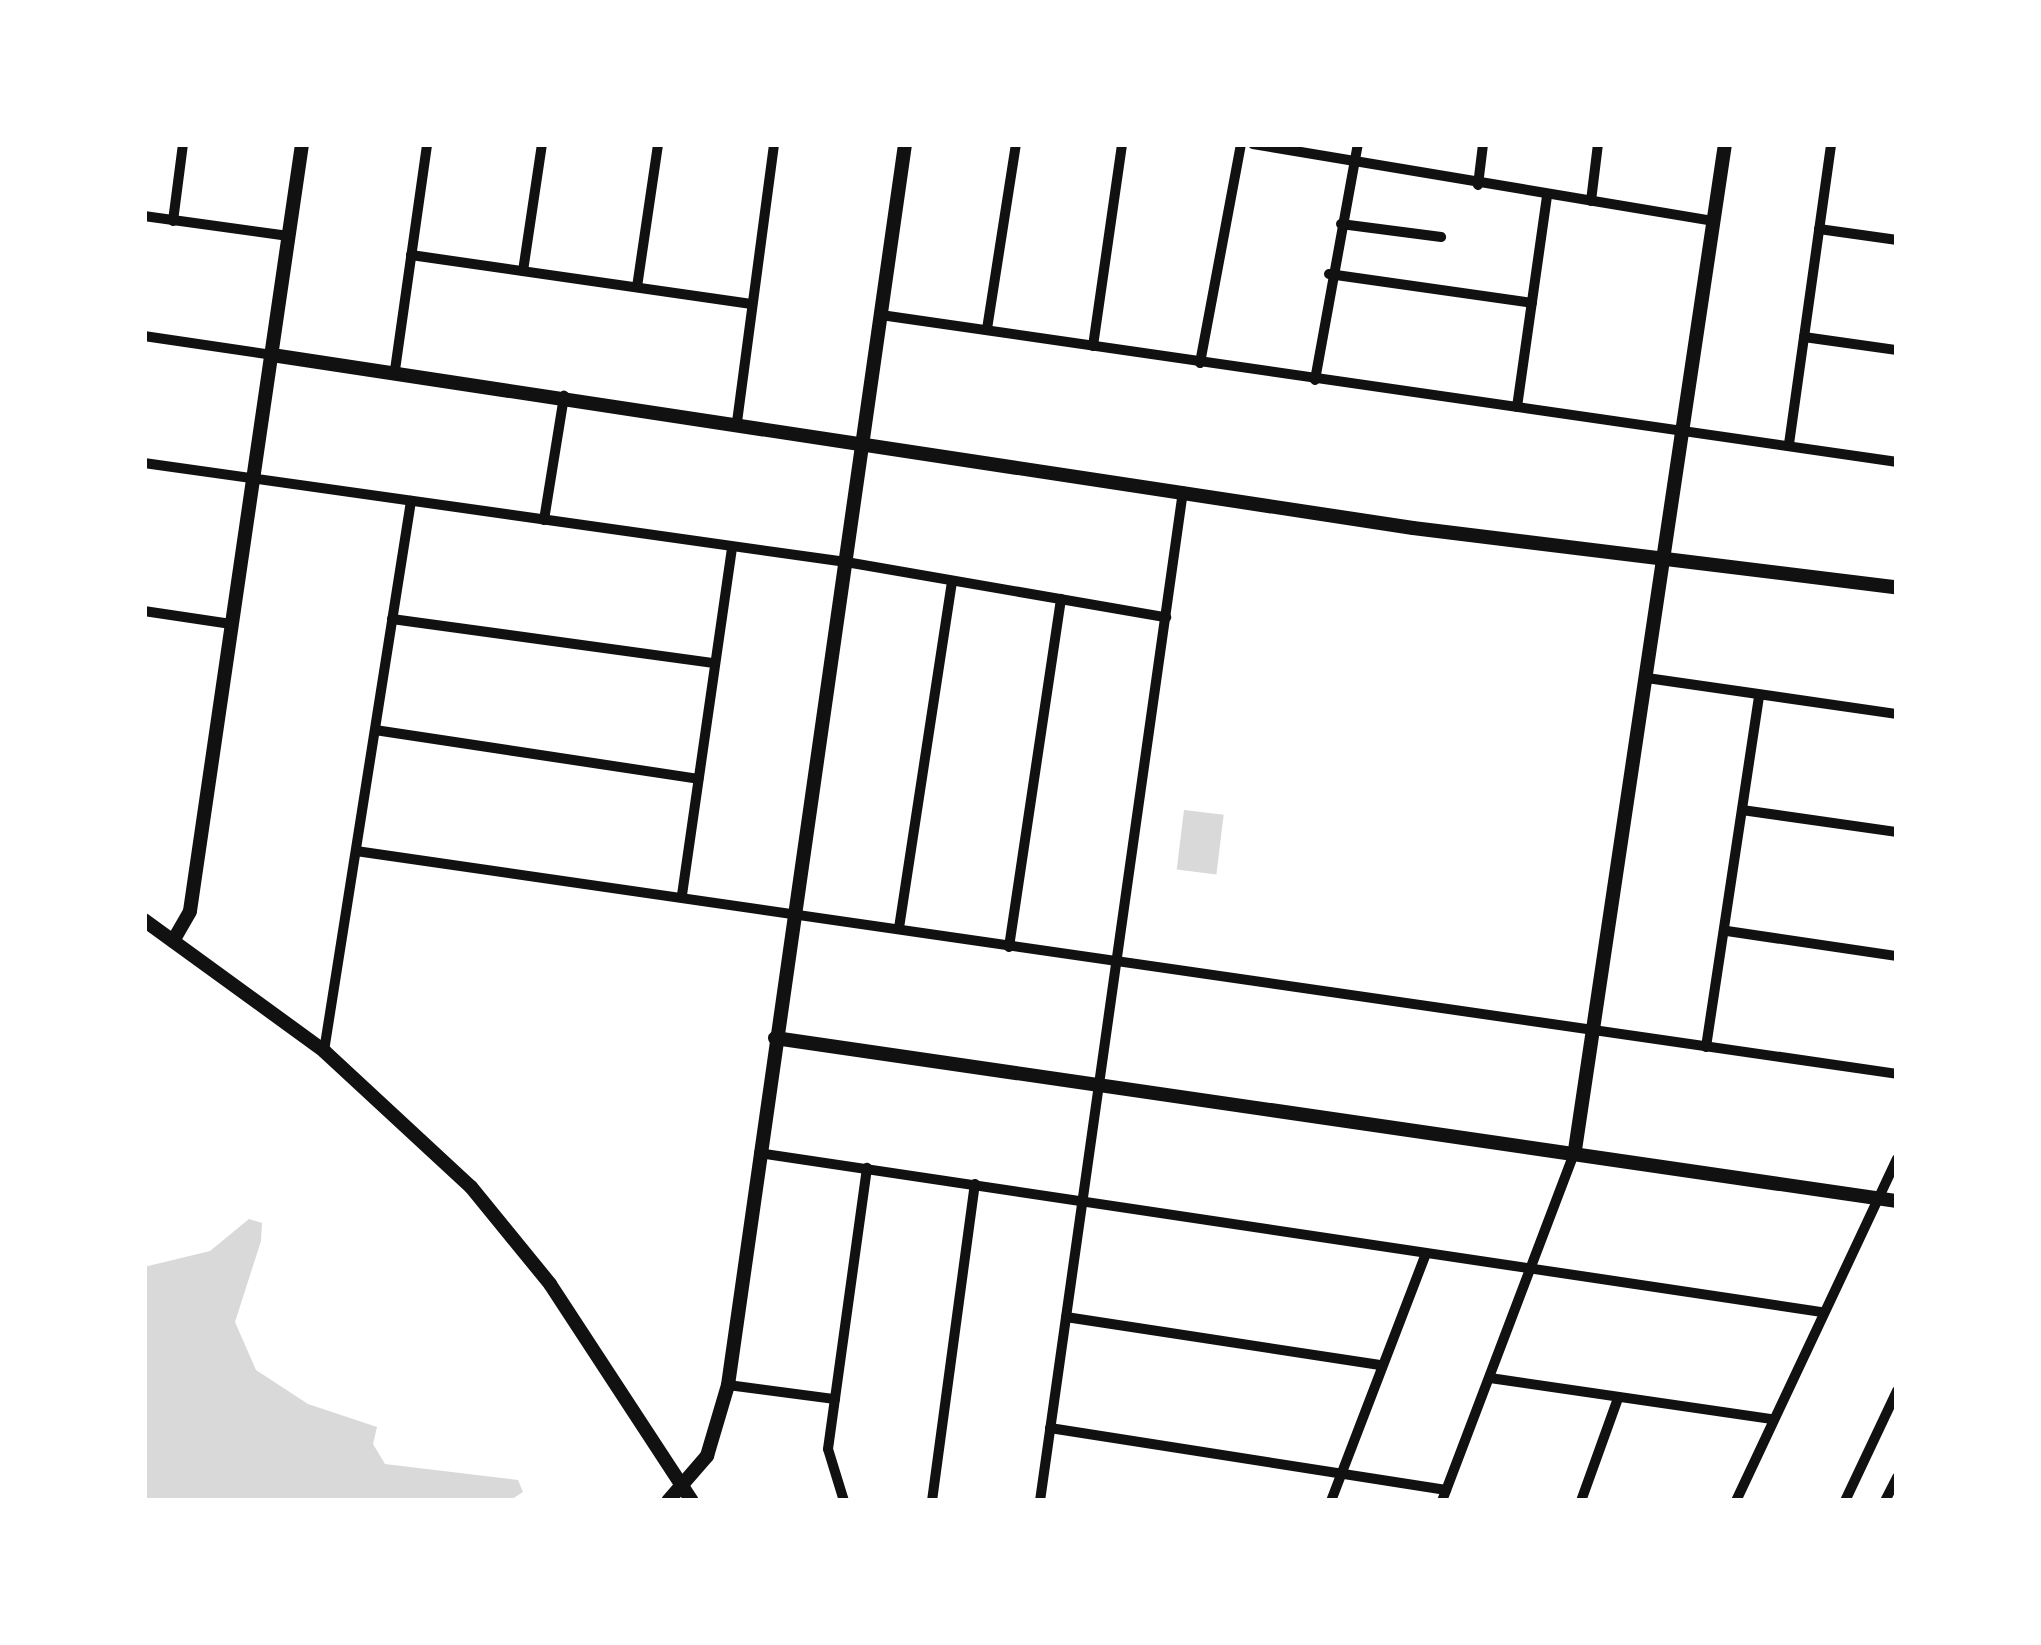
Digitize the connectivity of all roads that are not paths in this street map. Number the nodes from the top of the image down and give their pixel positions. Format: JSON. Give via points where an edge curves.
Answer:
{"nodes":[{"id":1,"x":183,"y":144,"type":"edge"},
{"id":2,"x":302,"y":144,"type":"edge"},
{"id":3,"x":427,"y":144,"type":"edge"},
{"id":4,"x":542,"y":144,"type":"edge"},
{"id":5,"x":658,"y":144,"type":"edge"},
{"id":6,"x":774,"y":144,"type":"edge"},
{"id":7,"x":905,"y":144,"type":"edge"},
{"id":8,"x":1016,"y":144,"type":"edge"},
{"id":9,"x":1122,"y":144,"type":"edge"},
{"id":10,"x":1241,"y":144,"type":"edge"},
{"id":11,"x":1253,"y":144,"type":"edge"},
{"id":12,"x":1358,"y":144,"type":"edge"},
{"id":13,"x":1483,"y":144,"type":"edge"},
{"id":14,"x":1598,"y":144,"type":"edge"},
{"id":15,"x":1725,"y":144,"type":"edge"},
{"id":16,"x":1831,"y":144,"type":"edge"},
{"id":17,"x":1356,"y":165,"type":"junction"},
{"id":18,"x":1478,"y":185,"type":"junction"},
{"id":19,"x":1547,"y":195,"type":"junction"},
{"id":20,"x":1591,"y":201,"type":"junction"},
{"id":21,"x":144,"y":216,"type":"edge"},
{"id":22,"x":172,"y":220,"type":"junction"},
{"id":23,"x":1713,"y":220,"type":"junction"},
{"id":24,"x":1341,"y":224,"type":"junction"},
{"id":25,"x":1819,"y":229,"type":"junction"},
{"id":26,"x":289,"y":236,"type":"junction"},
{"id":27,"x":1442,"y":237,"type":"dead end"},
{"id":28,"x":1897,"y":240,"type":"edge"},
{"id":29,"x":411,"y":256,"type":"junction"},
{"id":30,"x":523,"y":271,"type":"junction"},
{"id":31,"x":1329,"y":274,"type":"junction"},
{"id":32,"x":637,"y":287,"type":"junction"},
{"id":33,"x":1532,"y":303,"type":"junction"},
{"id":34,"x":752,"y":304,"type":"junction"},
{"id":35,"x":881,"y":315,"type":"junction"},
{"id":36,"x":987,"y":329,"type":"junction"},
{"id":37,"x":144,"y":336,"type":"edge"},
{"id":38,"x":1804,"y":337,"type":"junction"},
{"id":39,"x":1094,"y":346,"type":"junction"},
{"id":40,"x":1897,"y":350,"type":"edge"},
{"id":41,"x":272,"y":355,"type":"junction"},
{"id":42,"x":1200,"y":363,"type":"junction"},
{"id":43,"x":395,"y":370,"type":"junction"},
{"id":44,"x":1315,"y":380,"type":"junction"},
{"id":45,"x":564,"y":396,"type":"junction"},
{"id":46,"x":1516,"y":407,"type":"junction"},
{"id":47,"x":737,"y":422,"type":"junction"},
{"id":48,"x":1683,"y":431,"type":"junction"},
{"id":49,"x":863,"y":440,"type":"junction"},
{"id":50,"x":1790,"y":444,"type":"junction"},
{"id":51,"x":1897,"y":462,"type":"edge"},
{"id":52,"x":144,"y":463,"type":"edge"},
{"id":53,"x":252,"y":478,"type":"junction"},
{"id":54,"x":1183,"y":491,"type":"junction"},
{"id":55,"x":411,"y":501,"type":"junction"},
{"id":56,"x":544,"y":520,"type":"junction"},
{"id":57,"x":732,"y":548,"type":"junction"},
{"id":58,"x":1665,"y":555,"type":"junction"},
{"id":59,"x":846,"y":562,"type":"junction"},
{"id":60,"x":952,"y":581,"type":"junction"},
{"id":61,"x":1897,"y":587,"type":"edge"},
{"id":62,"x":1061,"y":599,"type":"junction"},
{"id":63,"x":144,"y":610,"type":"edge"},
{"id":64,"x":1166,"y":617,"type":"junction"},
{"id":65,"x":392,"y":619,"type":"junction"},
{"id":66,"x":231,"y":623,"type":"junction"},
{"id":67,"x":714,"y":663,"type":"junction"},
{"id":68,"x":1647,"y":678,"type":"junction"},
{"id":69,"x":1759,"y":695,"type":"junction"},
{"id":70,"x":1897,"y":714,"type":"edge"},
{"id":71,"x":375,"y":730,"type":"junction"},
{"id":72,"x":698,"y":778,"type":"junction"},
{"id":73,"x":1742,"y":810,"type":"junction"},
{"id":74,"x":1897,"y":832,"type":"edge"},
{"id":75,"x":356,"y":851,"type":"junction"},
{"id":76,"x":682,"y":895,"type":"junction"},
{"id":77,"x":794,"y":910,"type":"junction"},
{"id":78,"x":144,"y":920,"type":"edge"},
{"id":79,"x":899,"y":928,"type":"junction"},
{"id":80,"x":1727,"y":931,"type":"junction"},
{"id":81,"x":173,"y":941,"type":"junction"},
{"id":82,"x":1009,"y":946,"type":"junction"},
{"id":83,"x":1897,"y":956,"type":"edge"},
{"id":84,"x":1116,"y":964,"type":"junction"},
{"id":85,"x":1594,"y":1030,"type":"junction"},
{"id":86,"x":775,"y":1038,"type":"junction"},
{"id":87,"x":1706,"y":1047,"type":"junction"},
{"id":88,"x":324,"y":1051,"type":"junction"},
{"id":89,"x":1897,"y":1075,"type":"edge"},
{"id":90,"x":1099,"y":1083,"type":"junction"},
{"id":91,"x":1575,"y":1150,"type":"junction"},
{"id":92,"x":759,"y":1153,"type":"junction"},
{"id":93,"x":1897,"y":1159,"type":"edge"},
{"id":94,"x":867,"y":1168,"type":"junction"},
{"id":95,"x":975,"y":1184,"type":"junction"},
{"id":96,"x":1083,"y":1200,"type":"junction"},
{"id":97,"x":1880,"y":1200,"type":"junction"},
{"id":98,"x":1897,"y":1201,"type":"edge"},
{"id":99,"x":1426,"y":1253,"type":"junction"},
{"id":100,"x":1535,"y":1268,"type":"junction"},
{"id":101,"x":1822,"y":1312,"type":"junction"},
{"id":102,"x":1066,"y":1317,"type":"junction"},
{"id":103,"x":1378,"y":1365,"type":"junction"},
{"id":104,"x":1490,"y":1378,"type":"junction"},
{"id":105,"x":728,"y":1385,"type":"junction"},
{"id":106,"x":1897,"y":1391,"type":"edge"},
{"id":107,"x":1618,"y":1398,"type":"junction"},
{"id":108,"x":835,"y":1399,"type":"junction"},
{"id":109,"x":1772,"y":1419,"type":"junction"},
{"id":110,"x":1050,"y":1428,"type":"junction"},
{"id":111,"x":1342,"y":1472,"type":"junction"},
{"id":112,"x":1897,"y":1477,"type":"edge"},
{"id":113,"x":682,"y":1486,"type":"junction"},
{"id":114,"x":1444,"y":1495,"type":"edge"},
{"id":115,"x":1740,"y":1500,"type":"edge"},
{"id":116,"x":668,"y":1501,"type":"edge"},
{"id":117,"x":692,"y":1501,"type":"edge"},
{"id":118,"x":844,"y":1501,"type":"edge"},
{"id":119,"x":932,"y":1501,"type":"edge"},
{"id":120,"x":1040,"y":1501,"type":"edge"},
{"id":121,"x":1331,"y":1501,"type":"edge"},
{"id":122,"x":1581,"y":1501,"type":"edge"},
{"id":123,"x":1846,"y":1501,"type":"edge"},
{"id":124,"x":1885,"y":1501,"type":"edge"}],
"edges":[{"from":1,"to":22,"type":"street"},
{"from":2,"to":26,"type":"street"},
{"from":3,"to":29,"type":"street"},
{"from":4,"to":30,"type":"street"},
{"from":5,"to":32,"type":"street"},
{"from":6,"to":34,"type":"street"},
{"from":7,"to":35,"type":"street"},
{"from":8,"to":36,"type":"street"},
{"from":9,"to":39,"type":"street"},
{"from":10,"to":42,"type":"street"},
{"from":11,"to":17,"type":"street"},
{"from":12,"to":17,"type":"street"},
{"from":13,"to":18,"type":"street"},
{"from":14,"to":20,"type":"street"},
{"from":15,"to":23,"type":"street"},
{"from":16,"to":25,"type":"street"},
{"from":17,"to":18,"type":"street"},
{"from":17,"to":24,"type":"street"},
{"from":18,"to":19,"type":"street"},
{"from":19,"to":20,"type":"street"},
{"from":19,"to":33,"type":"street"},
{"from":20,"to":23,"type":"street"},
{"from":21,"to":22,"type":"street"},
{"from":22,"to":26,"type":"street"},
{"from":23,"to":48,"type":"street"},
{"from":24,"to":27,"type":"street"},
{"from":24,"to":31,"type":"street"},
{"from":25,"to":28,"type":"street"},
{"from":25,"to":38,"type":"street"},
{"from":26,"to":41,"type":"street"},
{"from":29,"to":30,"type":"street"},
{"from":29,"to":43,"type":"street"},
{"from":30,"to":32,"type":"street"},
{"from":31,"to":33,"type":"street"},
{"from":31,"to":44,"type":"street"},
{"from":32,"to":34,"type":"street"},
{"from":33,"to":46,"type":"street"},
{"from":34,"to":47,"type":"street"},
{"from":35,"to":36,"type":"street"},
{"from":35,"to":49,"type":"street"},
{"from":36,"to":39,"type":"street"},
{"from":37,"to":41,"type":"street"},
{"from":38,"to":40,"type":"street"},
{"from":38,"to":50,"type":"street"},
{"from":39,"to":42,"type":"street"},
{"from":41,"to":43,"type":"street"},
{"from":41,"to":53,"type":"street"},
{"from":42,"to":44,"type":"street"},
{"from":43,"to":45,"type":"street"},
{"from":44,"to":46,"type":"street"},
{"from":45,"to":47,"type":"street"},
{"from":45,"to":56,"type":"street"},
{"from":46,"to":48,"type":"street"},
{"from":47,"to":49,"type":"street"},
{"from":48,"to":50,"type":"street"},
{"from":48,"to":58,"type":"street"},
{"from":49,"to":54,"type":"street"},
{"from":49,"to":59,"type":"street"},
{"from":50,"to":51,"type":"street"},
{"from":52,"to":53,"type":"street"},
{"from":53,"to":55,"type":"street"},
{"from":53,"to":66,"type":"street"},
{"from":54,"to":58,"type":"street","via":[[1413,528]]},
{"from":54,"to":64,"type":"street"},
{"from":55,"to":56,"type":"street"},
{"from":55,"to":65,"type":"street"},
{"from":56,"to":57,"type":"street"},
{"from":57,"to":59,"type":"street"},
{"from":57,"to":67,"type":"street"},
{"from":58,"to":61,"type":"street"},
{"from":58,"to":68,"type":"street"},
{"from":59,"to":60,"type":"street"},
{"from":59,"to":77,"type":"street"},
{"from":60,"to":62,"type":"street"},
{"from":60,"to":79,"type":"street"},
{"from":62,"to":64,"type":"street"},
{"from":62,"to":82,"type":"street"},
{"from":63,"to":66,"type":"street"},
{"from":64,"to":84,"type":"street"},
{"from":65,"to":67,"type":"street"},
{"from":65,"to":71,"type":"street"},
{"from":66,"to":81,"type":"street","via":[[190,911]]},
{"from":67,"to":72,"type":"street"},
{"from":68,"to":69,"type":"street"},
{"from":68,"to":85,"type":"street"},
{"from":69,"to":70,"type":"street"},
{"from":69,"to":73,"type":"street"},
{"from":71,"to":72,"type":"street"},
{"from":71,"to":75,"type":"street"},
{"from":72,"to":76,"type":"street"},
{"from":73,"to":74,"type":"street"},
{"from":73,"to":80,"type":"street"},
{"from":75,"to":76,"type":"street"},
{"from":75,"to":88,"type":"street"},
{"from":76,"to":77,"type":"street"},
{"from":77,"to":79,"type":"street"},
{"from":77,"to":86,"type":"street"},
{"from":78,"to":81,"type":"street"},
{"from":79,"to":82,"type":"street"},
{"from":80,"to":83,"type":"street"},
{"from":80,"to":87,"type":"street"},
{"from":81,"to":88,"type":"street"},
{"from":82,"to":84,"type":"street"},
{"from":84,"to":85,"type":"street"},
{"from":84,"to":90,"type":"street"},
{"from":85,"to":87,"type":"street"},
{"from":85,"to":91,"type":"street"},
{"from":86,"to":90,"type":"street"},
{"from":86,"to":92,"type":"street"},
{"from":87,"to":89,"type":"street"},
{"from":88,"to":113,"type":"street","via":[[471,1187],[537,1268]]},
{"from":90,"to":91,"type":"street"},
{"from":90,"to":96,"type":"street"},
{"from":91,"to":97,"type":"street"},
{"from":91,"to":100,"type":"street"},
{"from":92,"to":94,"type":"street"},
{"from":92,"to":105,"type":"street"},
{"from":93,"to":97,"type":"street"},
{"from":94,"to":95,"type":"street"},
{"from":94,"to":108,"type":"street"},
{"from":95,"to":96,"type":"street"},
{"from":95,"to":119,"type":"street"},
{"from":96,"to":99,"type":"street"},
{"from":96,"to":102,"type":"street"},
{"from":97,"to":98,"type":"street"},
{"from":97,"to":101,"type":"street"},
{"from":99,"to":100,"type":"street"},
{"from":99,"to":103,"type":"street"},
{"from":100,"to":101,"type":"street"},
{"from":100,"to":104,"type":"street"},
{"from":101,"to":109,"type":"street"},
{"from":102,"to":103,"type":"street"},
{"from":102,"to":110,"type":"street"},
{"from":103,"to":111,"type":"street"},
{"from":104,"to":107,"type":"street"},
{"from":104,"to":114,"type":"street"},
{"from":105,"to":108,"type":"street"},
{"from":105,"to":113,"type":"street","via":[[707,1456]]},
{"from":106,"to":123,"type":"street"},
{"from":107,"to":109,"type":"street"},
{"from":107,"to":122,"type":"street"},
{"from":108,"to":118,"type":"street","via":[[828,1449]]},
{"from":109,"to":115,"type":"street"},
{"from":110,"to":111,"type":"street"},
{"from":110,"to":120,"type":"street"},
{"from":111,"to":114,"type":"street"},
{"from":111,"to":121,"type":"street"},
{"from":112,"to":124,"type":"street"},
{"from":113,"to":116,"type":"street"},
{"from":113,"to":117,"type":"street"}]}
